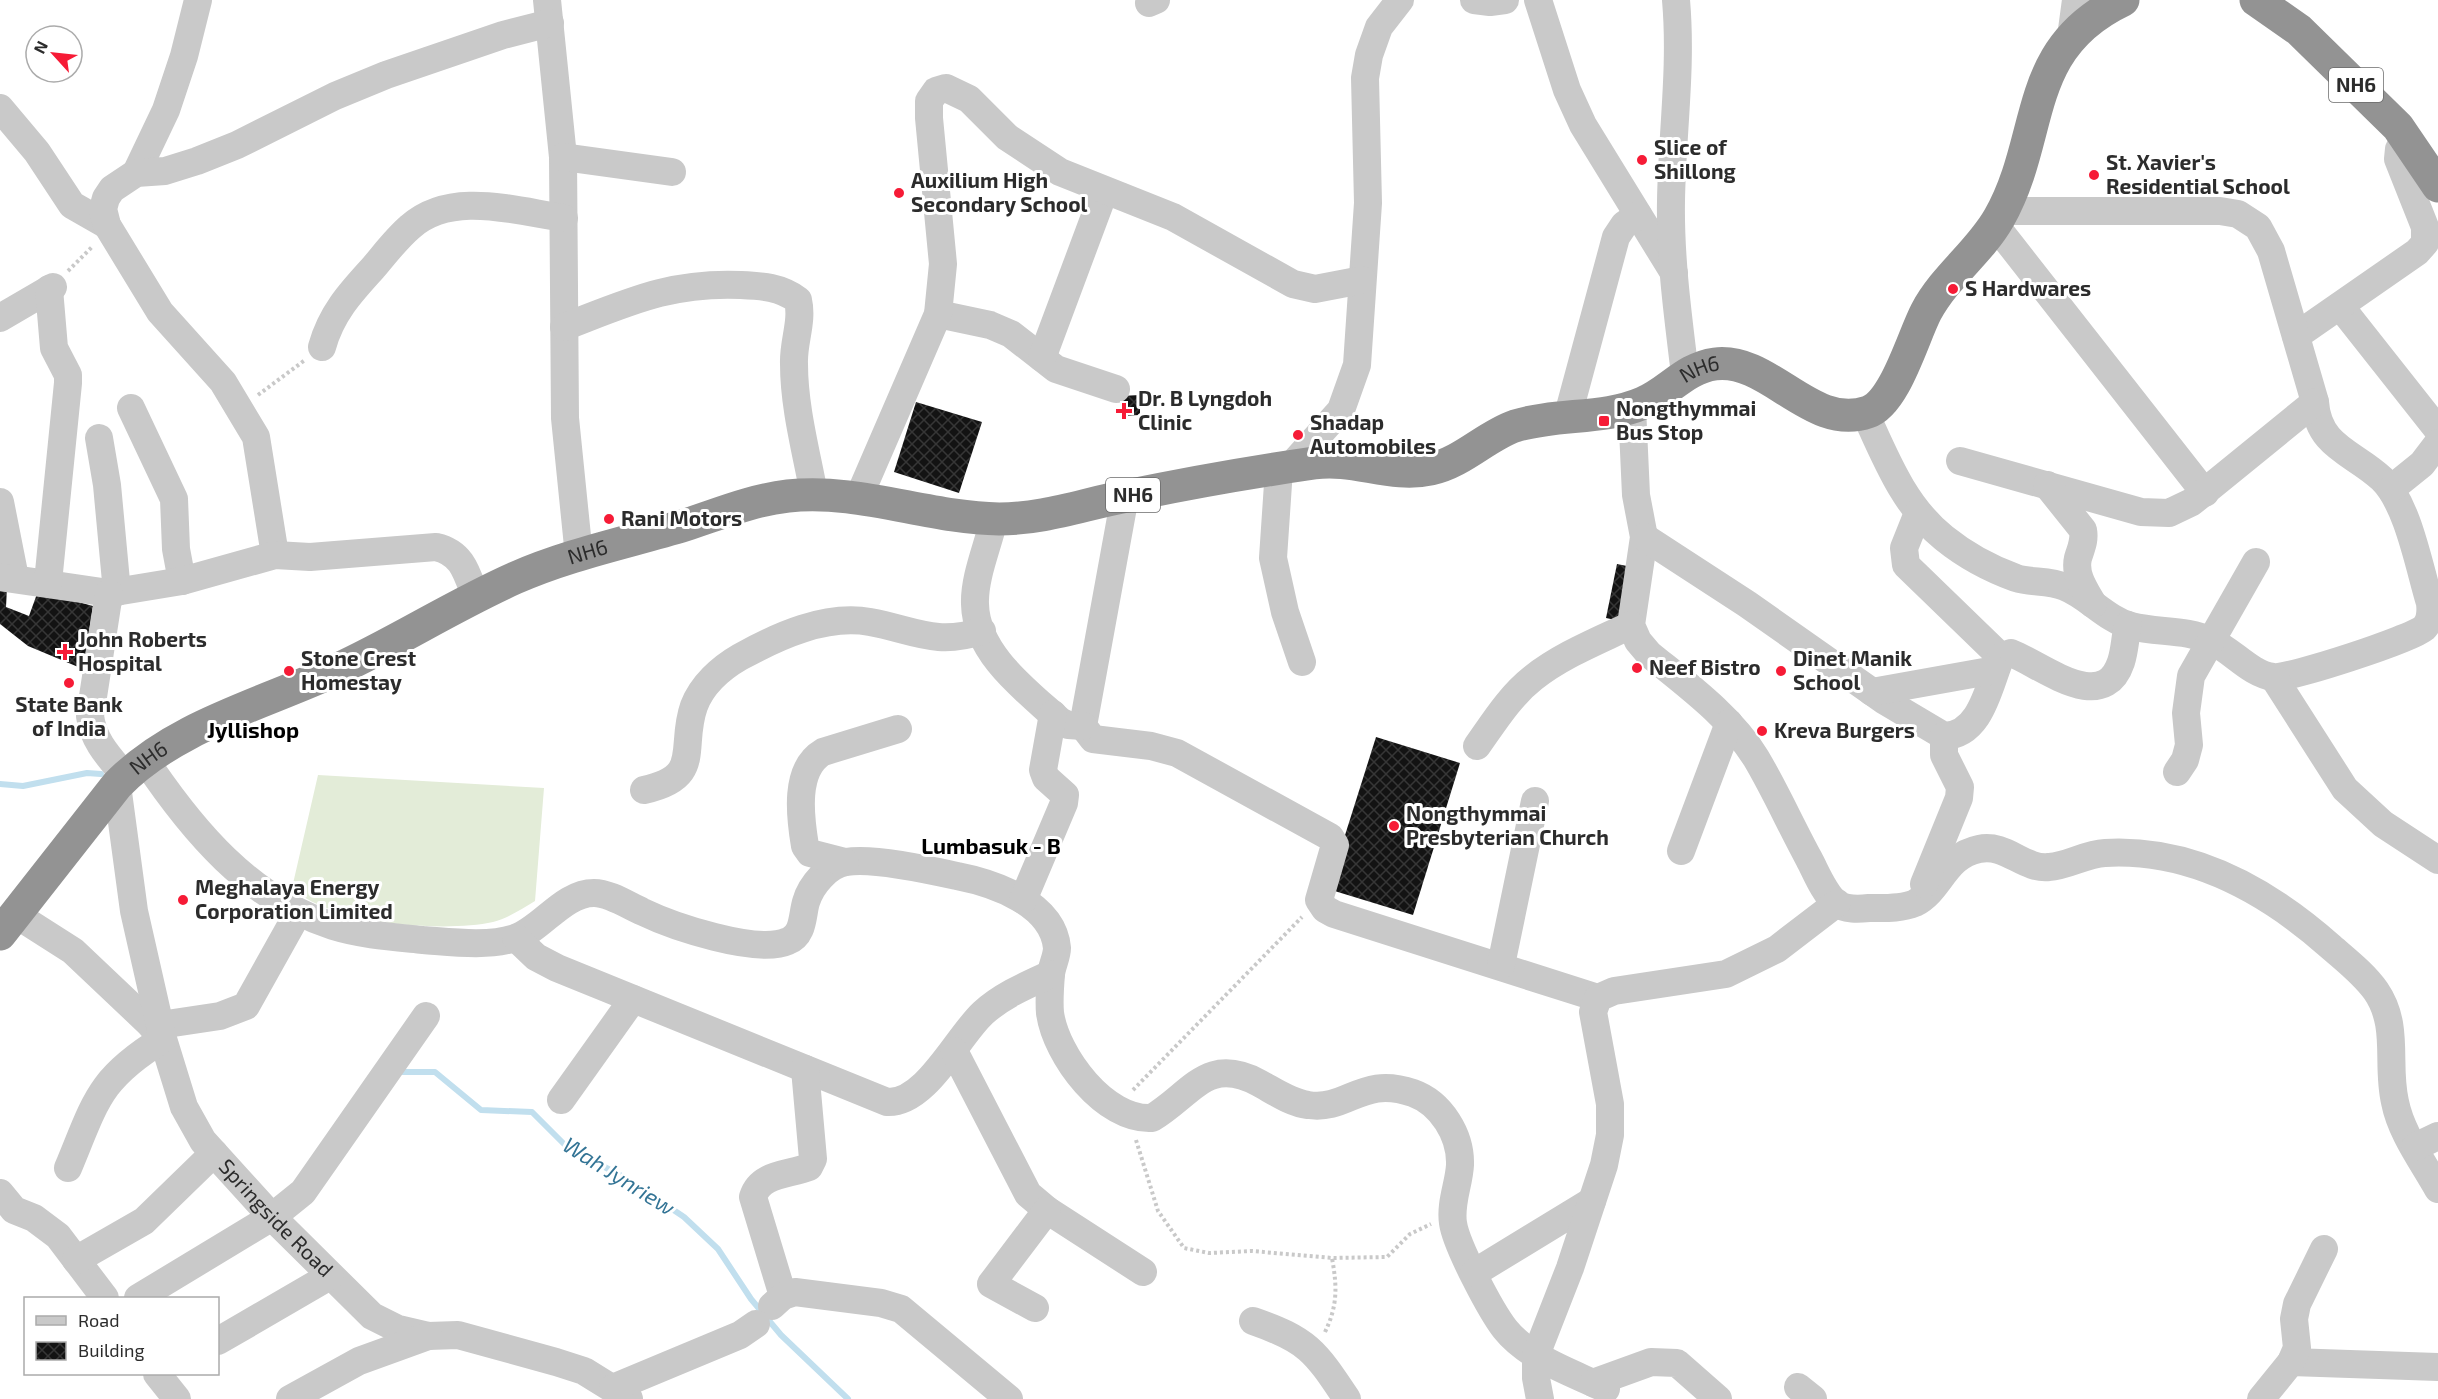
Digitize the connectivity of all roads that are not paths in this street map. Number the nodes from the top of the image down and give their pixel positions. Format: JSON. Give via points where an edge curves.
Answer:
{"nodes":[{"id":1,"x":198,"y":0,"type":"edge"},
{"id":2,"x":1400,"y":0,"type":"edge"},
{"id":3,"x":1474,"y":0,"type":"edge"},
{"id":4,"x":1505,"y":0,"type":"edge"},
{"id":5,"x":1538,"y":0,"type":"edge"},
{"id":6,"x":1676,"y":0,"type":"edge"},
{"id":7,"x":2076,"y":0,"type":"edge"},
{"id":8,"x":2123,"y":0,"type":"edge"},
{"id":9,"x":2256,"y":0,"type":"edge"},
{"id":10,"x":548,"y":11,"type":"edge"},
{"id":11,"x":2071,"y":37,"type":"junction"},
{"id":12,"x":0,"y":108,"type":"edge"},
{"id":13,"x":2406,"y":136,"type":"junction"},
{"id":14,"x":563,"y":157,"type":"junction"},
{"id":15,"x":672,"y":172,"type":"dead end"},
{"id":16,"x":136,"y":173,"type":"junction"},
{"id":17,"x":2438,"y":186,"type":"edge"},
{"id":18,"x":1104,"y":192,"type":"junction"},
{"id":19,"x":1638,"y":215,"type":"junction"},
{"id":20,"x":564,"y":218,"type":"junction"},
{"id":21,"x":1999,"y":218,"type":"junction"},
{"id":22,"x":107,"y":227,"type":"junction"},
{"id":23,"x":1675,"y":275,"type":"junction"},
{"id":24,"x":1362,"y":280,"type":"junction"},
{"id":25,"x":2340,"y":306,"type":"junction"},
{"id":26,"x":938,"y":314,"type":"junction"},
{"id":27,"x":0,"y":318,"type":"edge"},
{"id":28,"x":564,"y":327,"type":"junction"},
{"id":29,"x":2296,"y":336,"type":"junction"},
{"id":30,"x":322,"y":347,"type":"road end"},
{"id":31,"x":1042,"y":358,"type":"junction"},
{"id":32,"x":1685,"y":374,"type":"junction"},
{"id":33,"x":1116,"y":389,"type":"dead end"},
{"id":34,"x":2316,"y":402,"type":"junction"},
{"id":35,"x":1632,"y":407,"type":"junction"},
{"id":36,"x":131,"y":408,"type":"dead end"},
{"id":37,"x":1865,"y":413,"type":"junction"},
{"id":38,"x":1568,"y":415,"type":"junction"},
{"id":39,"x":2438,"y":430,"type":"edge"},
{"id":40,"x":99,"y":438,"type":"dead end"},
{"id":41,"x":2438,"y":443,"type":"edge"},
{"id":42,"x":1960,"y":461,"type":"dead end"},
{"id":43,"x":1284,"y":468,"type":"junction"},
{"id":44,"x":2047,"y":485,"type":"junction"},
{"id":45,"x":2391,"y":489,"type":"junction"},
{"id":46,"x":2205,"y":493,"type":"junction"},
{"id":47,"x":814,"y":494,"type":"junction"},
{"id":48,"x":1125,"y":496,"type":"junction"},
{"id":49,"x":858,"y":499,"type":"junction"},
{"id":50,"x":0,"y":502,"type":"edge"},
{"id":51,"x":1918,"y":513,"type":"junction"},
{"id":52,"x":994,"y":519,"type":"junction"},
{"id":53,"x":1644,"y":537,"type":"junction"},
{"id":54,"x":275,"y":555,"type":"junction"},
{"id":55,"x":579,"y":556,"type":"junction"},
{"id":56,"x":2256,"y":562,"type":"dead end"},
{"id":57,"x":8,"y":577,"type":"edge"},
{"id":58,"x":182,"y":581,"type":"junction"},
{"id":59,"x":48,"y":582,"type":"junction"},
{"id":60,"x":113,"y":593,"type":"junction"},
{"id":61,"x":476,"y":598,"type":"junction"},
{"id":62,"x":2093,"y":604,"type":"junction"},
{"id":63,"x":1631,"y":625,"type":"junction"},
{"id":64,"x":2128,"y":625,"type":"junction"},
{"id":65,"x":2431,"y":625,"type":"edge"},
{"id":66,"x":982,"y":631,"type":"junction"},
{"id":67,"x":2212,"y":641,"type":"junction"},
{"id":68,"x":1302,"y":662,"type":"dead end"},
{"id":69,"x":1998,"y":664,"type":"junction"},
{"id":70,"x":2274,"y":678,"type":"junction"},
{"id":71,"x":1872,"y":692,"type":"junction"},
{"id":72,"x":1053,"y":714,"type":"junction"},
{"id":73,"x":1729,"y":723,"type":"junction"},
{"id":74,"x":1083,"y":726,"type":"junction"},
{"id":75,"x":898,"y":729,"type":"dead end"},
{"id":76,"x":1944,"y":736,"type":"junction"},
{"id":77,"x":1477,"y":746,"type":"dead end"},
{"id":78,"x":2177,"y":772,"type":"dead end"},
{"id":79,"x":129,"y":774,"type":"junction"},
{"id":80,"x":644,"y":790,"type":"dead end"},
{"id":81,"x":1535,"y":801,"type":"dead end"},
{"id":82,"x":1681,"y":851,"type":"dead end"},
{"id":83,"x":2438,"y":860,"type":"edge"},
{"id":84,"x":845,"y":862,"type":"junction"},
{"id":85,"x":1023,"y":900,"type":"junction"},
{"id":86,"x":1917,"y":902,"type":"junction"},
{"id":87,"x":1837,"y":903,"type":"junction"},
{"id":88,"x":298,"y":912,"type":"junction"},
{"id":89,"x":7,"y":924,"type":"edge"},
{"id":90,"x":516,"y":938,"type":"junction"},
{"id":91,"x":1501,"y":965,"type":"junction"},
{"id":92,"x":1051,"y":974,"type":"junction"},
{"id":93,"x":1598,"y":998,"type":"junction"},
{"id":94,"x":633,"y":999,"type":"junction"},
{"id":95,"x":426,"y":1016,"type":"dead end"},
{"id":96,"x":161,"y":1032,"type":"junction"},
{"id":97,"x":954,"y":1051,"type":"junction"},
{"id":98,"x":805,"y":1069,"type":"junction"},
{"id":99,"x":561,"y":1100,"type":"dead end"},
{"id":100,"x":2426,"y":1142,"type":"edge"},
{"id":101,"x":214,"y":1153,"type":"junction"},
{"id":102,"x":68,"y":1168,"type":"dead end"},
{"id":103,"x":2438,"y":1189,"type":"edge"},
{"id":104,"x":0,"y":1193,"type":"edge"},
{"id":105,"x":1592,"y":1201,"type":"junction"},
{"id":106,"x":1047,"y":1210,"type":"junction"},
{"id":107,"x":272,"y":1217,"type":"junction"},
{"id":108,"x":2324,"y":1249,"type":"dead end"},
{"id":109,"x":76,"y":1260,"type":"junction"},
{"id":110,"x":1143,"y":1272,"type":"dead end"},
{"id":111,"x":1474,"y":1273,"type":"junction"},
{"id":112,"x":330,"y":1276,"type":"junction"},
{"id":113,"x":104,"y":1297,"type":"edge"},
{"id":114,"x":141,"y":1297,"type":"edge"},
{"id":115,"x":1035,"y":1308,"type":"dead end"},
{"id":116,"x":770,"y":1309,"type":"junction"},
{"id":117,"x":1253,"y":1320,"type":"dead end"},
{"id":118,"x":428,"y":1336,"type":"junction"},
{"id":119,"x":219,"y":1340,"type":"edge"},
{"id":120,"x":1536,"y":1355,"type":"junction"},
{"id":121,"x":2291,"y":1362,"type":"junction"},
{"id":122,"x":2438,"y":1366,"type":"edge"},
{"id":123,"x":159,"y":1375,"type":"edge"},
{"id":124,"x":621,"y":1393,"type":"edge"},
{"id":125,"x":177,"y":1399,"type":"edge"},
{"id":126,"x":290,"y":1399,"type":"edge"},
{"id":127,"x":1009,"y":1399,"type":"edge"},
{"id":128,"x":1347,"y":1399,"type":"edge"},
{"id":129,"x":1540,"y":1399,"type":"edge"},
{"id":130,"x":1718,"y":1399,"type":"edge"},
{"id":131,"x":2261,"y":1399,"type":"edge"}],
"edges":[{"from":1,"to":16,"type":"street","via":[[166,110]]},
{"from":2,"to":24,"type":"street","via":[[1379,27],[1368,55],[1368,203]]},
{"from":3,"to":4,"type":"street"},
{"from":5,"to":19,"type":"street","via":[[1567,90],[1583,125]]},
{"from":6,"to":23,"type":"street","via":[[1678,88],[1671,203]]},
{"from":7,"to":11,"type":"street"},
{"from":8,"to":11,"type":"highway","via":[[2096,15]]},
{"from":9,"to":13,"type":"highway","name":"NH6","number":"NH6","via":[[2299,30]]},
{"from":10,"to":14,"type":"street"},
{"from":10,"to":16,"type":"street","via":[[503,35],[335,96],[197,161],[165,171]]},
{"from":11,"to":21,"type":"highway","via":[[2044,81],[2018,173]]},
{"from":12,"to":22,"type":"street","via":[[37,152],[72,205]]},
{"from":13,"to":17,"type":"highway","name":"NH6","number":"NH6"},
{"from":13,"to":25,"type":"street","via":[[2398,159],[2425,227],[2425,243]]},
{"from":14,"to":15,"type":"street"},
{"from":14,"to":20,"type":"street"},
{"from":16,"to":22,"type":"street","via":[[112,189],[106,198],[103,209]]},
{"from":18,"to":24,"type":"street","via":[[1198,230],[1304,288]]},
{"from":18,"to":26,"type":"street","via":[[1031,154],[959,92],[946,88],[936,91],[929,101],[929,118],[944,264]]},
{"from":18,"to":31,"type":"street"},
{"from":19,"to":23,"type":"street"},
{"from":19,"to":38,"type":"street","via":[[1616,237]]},
{"from":20,"to":28,"type":"street"},
{"from":20,"to":30,"type":"street","via":[[479,206],[429,214],[410,227],[344,300],[333,316]]},
{"from":21,"to":29,"type":"street","via":[[2220,211],[2238,214],[2258,227],[2271,251]]},
{"from":21,"to":37,"type":"highway","via":[[1935,297],[1888,394],[1877,409]]},
{"from":21,"to":46,"type":"street"},
{"from":22,"to":54,"type":"street","via":[[160,312],[223,382],[256,437]]},
{"from":23,"to":32,"type":"street"},
{"from":24,"to":43,"type":"street","via":[[1357,365],[1349,391],[1329,427]]},
{"from":25,"to":29,"type":"street"},
{"from":25,"to":39,"type":"street"},
{"from":26,"to":31,"type":"street","via":[[990,325],[1011,334]]},
{"from":26,"to":49,"type":"street"},
{"from":27,"to":59,"type":"street","via":[[51,288],[54,348],[68,383]]},
{"from":28,"to":47,"type":"street","via":[[640,298],[682,287],[708,284],[786,291],[798,300],[801,314],[794,362]]},
{"from":28,"to":55,"type":"street","via":[[568,461]]},
{"from":29,"to":34,"type":"street"},
{"from":31,"to":33,"type":"street","via":[[1072,376]]},
{"from":32,"to":35,"type":"highway","name":"NH6","number":"NH6","via":[[1651,401]]},
{"from":32,"to":37,"type":"highway","name":"NH6","number":"NH6","via":[[1714,364],[1745,366],[1816,406],[1835,413]]},
{"from":34,"to":45,"type":"street","via":[[2316,419],[2323,432]]},
{"from":34,"to":46,"type":"street"},
{"from":35,"to":38,"type":"highway","name":"NH6","number":"NH6"},
{"from":35,"to":53,"type":"street","via":[[1636,495]]},
{"from":36,"to":58,"type":"street","via":[[174,499]]},
{"from":37,"to":51,"type":"street","via":[[1896,482]]},
{"from":38,"to":43,"type":"highway","name":"NH6","number":"NH6","via":[[1508,428],[1434,469],[1406,472],[1324,461]]},
{"from":40,"to":60,"type":"street","via":[[109,502]]},
{"from":41,"to":45,"type":"street","via":[[2422,464]]},
{"from":42,"to":44,"type":"street"},
{"from":43,"to":48,"type":"highway","name":"NH6","number":"NH6"},
{"from":43,"to":68,"type":"street","via":[[1273,558]]},
{"from":44,"to":46,"type":"street","via":[[2156,514],[2169,513]]},
{"from":44,"to":62,"type":"street","via":[[2083,530],[2078,572]]},
{"from":45,"to":65,"type":"street","via":[[2430,603]]},
{"from":47,"to":49,"type":"highway","name":"NH6","number":"NH6"},
{"from":47,"to":55,"type":"highway","name":"NH6","number":"NH6","via":[[779,497],[736,508]]},
{"from":48,"to":52,"type":"highway","name":"NH6","number":"NH6","via":[[1061,512]]},
{"from":48,"to":74,"type":"street"},
{"from":49,"to":52,"type":"highway","name":"NH6","number":"NH6","via":[[966,518]]},
{"from":50,"to":57,"type":"street"},
{"from":51,"to":62,"type":"street","via":[[1944,538],[1982,562],[2016,578],[2064,586]]},
{"from":51,"to":69,"type":"street","via":[[1904,548],[1906,565]]},
{"from":52,"to":66,"type":"street","via":[[976,590],[975,605]]},
{"from":53,"to":63,"type":"street"},
{"from":53,"to":71,"type":"street"},
{"from":54,"to":58,"type":"street"},
{"from":54,"to":61,"type":"street","via":[[310,557],[448,549],[462,561]]},
{"from":55,"to":61,"type":"highway","name":"NH6","number":"NH6","via":[[543,566]]},
{"from":56,"to":67,"type":"street"},
{"from":57,"to":59,"type":"street"},
{"from":58,"to":60,"type":"street"},
{"from":59,"to":60,"type":"street"},
{"from":60,"to":79,"type":"street","via":[[90,716],[98,742]]},
{"from":61,"to":79,"type":"highway","name":"NH6","number":"NH6","via":[[337,670],[226,717]]},
{"from":62,"to":64,"type":"street"},
{"from":63,"to":73,"type":"street","via":[[1649,654]]},
{"from":63,"to":77,"type":"street","via":[[1531,679],[1504,707]]},
{"from":64,"to":67,"type":"street"},
{"from":64,"to":69,"type":"street","via":[[2121,662],[2102,686],[2072,684],[2011,653]]},
{"from":65,"to":70,"type":"street","via":[[2332,663]]},
{"from":66,"to":72,"type":"street","via":[[1003,668]]},
{"from":66,"to":80,"type":"street","via":[[951,639],[917,635],[870,622],[843,621],[811,626],[770,642],[718,673],[703,690],[693,708],[683,768],[665,786]]},
{"from":67,"to":70,"type":"street"},
{"from":67,"to":78,"type":"street","via":[[2191,676],[2186,713],[2189,745]]},
{"from":69,"to":71,"type":"street"},
{"from":69,"to":76,"type":"street","via":[[1976,716],[1961,731]]},
{"from":70,"to":83,"type":"street","via":[[2345,789],[2383,824]]},
{"from":71,"to":76,"type":"street"},
{"from":72,"to":74,"type":"street","via":[[1068,725]]},
{"from":72,"to":85,"type":"street","via":[[1043,770],[1046,778],[1065,795],[1064,803]]},
{"from":73,"to":82,"type":"street"},
{"from":73,"to":87,"type":"street","via":[[1756,758],[1818,877]]},
{"from":74,"to":91,"type":"street","via":[[1093,740],[1177,753],[1330,837],[1335,845],[1319,900],[1325,909]]},
{"from":75,"to":84,"type":"street","via":[[823,752],[806,766],[805,846],[810,852]]},
{"from":76,"to":86,"type":"street","via":[[1944,755],[1960,787],[1959,798]]},
{"from":79,"to":88,"type":"street","via":[[171,798],[203,838],[263,891]]},
{"from":79,"to":89,"type":"highway","name":"NH6","number":"NH6"},
{"from":79,"to":96,"type":"street","via":[[134,911]]},
{"from":81,"to":91,"type":"street"},
{"from":84,"to":85,"type":"street","via":[[958,876],[1003,889]]},
{"from":84,"to":90,"type":"street","via":[[830,869],[813,887],[800,930],[791,941],[740,943],[667,923],[595,893],[576,898]]},
{"from":85,"to":92,"type":"street","via":[[1040,914],[1057,948]]},
{"from":86,"to":87,"type":"street","via":[[1851,909]]},
{"from":86,"to":100,"type":"street","via":[[1963,854],[1991,847],[2037,866],[2050,867],[2106,853],[2178,860],[2241,882],[2318,936],[2375,990],[2386,1008],[2392,1032],[2394,1102],[2403,1125]]},
{"from":87,"to":93,"type":"street","via":[[1777,949],[1726,974],[1614,991]]},
{"from":88,"to":90,"type":"street","via":[[375,936],[436,941]]},
{"from":88,"to":96,"type":"street","via":[[246,1006]]},
{"from":89,"to":96,"type":"street","name":"Springside Road","via":[[73,951]]},
{"from":90,"to":94,"type":"street","via":[[536,957]]},
{"from":91,"to":93,"type":"street"},
{"from":92,"to":97,"type":"street","via":[[1001,999],[982,1014]]},
{"from":92,"to":111,"type":"street","via":[[1050,1011],[1064,1054],[1101,1099],[1134,1116],[1152,1118],[1195,1084],[1224,1071],[1256,1081],[1306,1105],[1321,1106],[1382,1086],[1416,1094],[1434,1106],[1449,1122],[1457,1143],[1460,1164],[1452,1214],[1457,1238]]},
{"from":93,"to":105,"type":"street","via":[[1593,1012],[1610,1104],[1610,1135]]},
{"from":94,"to":98,"type":"street"},
{"from":94,"to":99,"type":"street"},
{"from":95,"to":107,"type":"street","via":[[323,1167],[303,1192]]},
{"from":96,"to":101,"type":"street","name":"Springside Road","via":[[184,1107],[193,1127]]},
{"from":96,"to":102,"type":"street","via":[[107,1083]]},
{"from":97,"to":98,"type":"street","via":[[915,1093],[900,1102],[887,1102]]},
{"from":97,"to":106,"type":"street","via":[[1028,1194]]},
{"from":98,"to":116,"type":"street","via":[[813,1159],[809,1167],[765,1179],[753,1197]]},
{"from":100,"to":103,"type":"street"},
{"from":101,"to":107,"type":"street","name":"Springside Road"},
{"from":101,"to":109,"type":"street","via":[[144,1221]]},
{"from":104,"to":109,"type":"street","via":[[14,1210],[46,1226]]},
{"from":105,"to":111,"type":"street"},
{"from":105,"to":120,"type":"street"},
{"from":106,"to":110,"type":"street"},
{"from":106,"to":115,"type":"street","via":[[991,1284]]},
{"from":107,"to":112,"type":"street","name":"Springside Road"},
{"from":107,"to":114,"type":"street"},
{"from":108,"to":121,"type":"street","via":[[2296,1304],[2297,1348]]},
{"from":109,"to":113,"type":"street"},
{"from":111,"to":120,"type":"street","via":[[1504,1328]]},
{"from":112,"to":118,"type":"street","name":"Springside Road","via":[[385,1325]]},
{"from":112,"to":119,"type":"street"},
{"from":116,"to":124,"type":"street","via":[[740,1335]]},
{"from":116,"to":127,"type":"street","via":[[795,1292],[901,1309]]},
{"from":117,"to":128,"type":"street","via":[[1289,1334],[1307,1347]]},
{"from":118,"to":124,"type":"street","name":"Springside Road","via":[[458,1335],[556,1362],[584,1371]]},
{"from":118,"to":126,"type":"street","via":[[359,1361]]},
{"from":120,"to":129,"type":"street"},
{"from":120,"to":130,"type":"street","via":[[1600,1386],[1651,1362],[1677,1363]]},
{"from":121,"to":122,"type":"street"},
{"from":121,"to":131,"type":"street"},
{"from":123,"to":125,"type":"street"}]}
